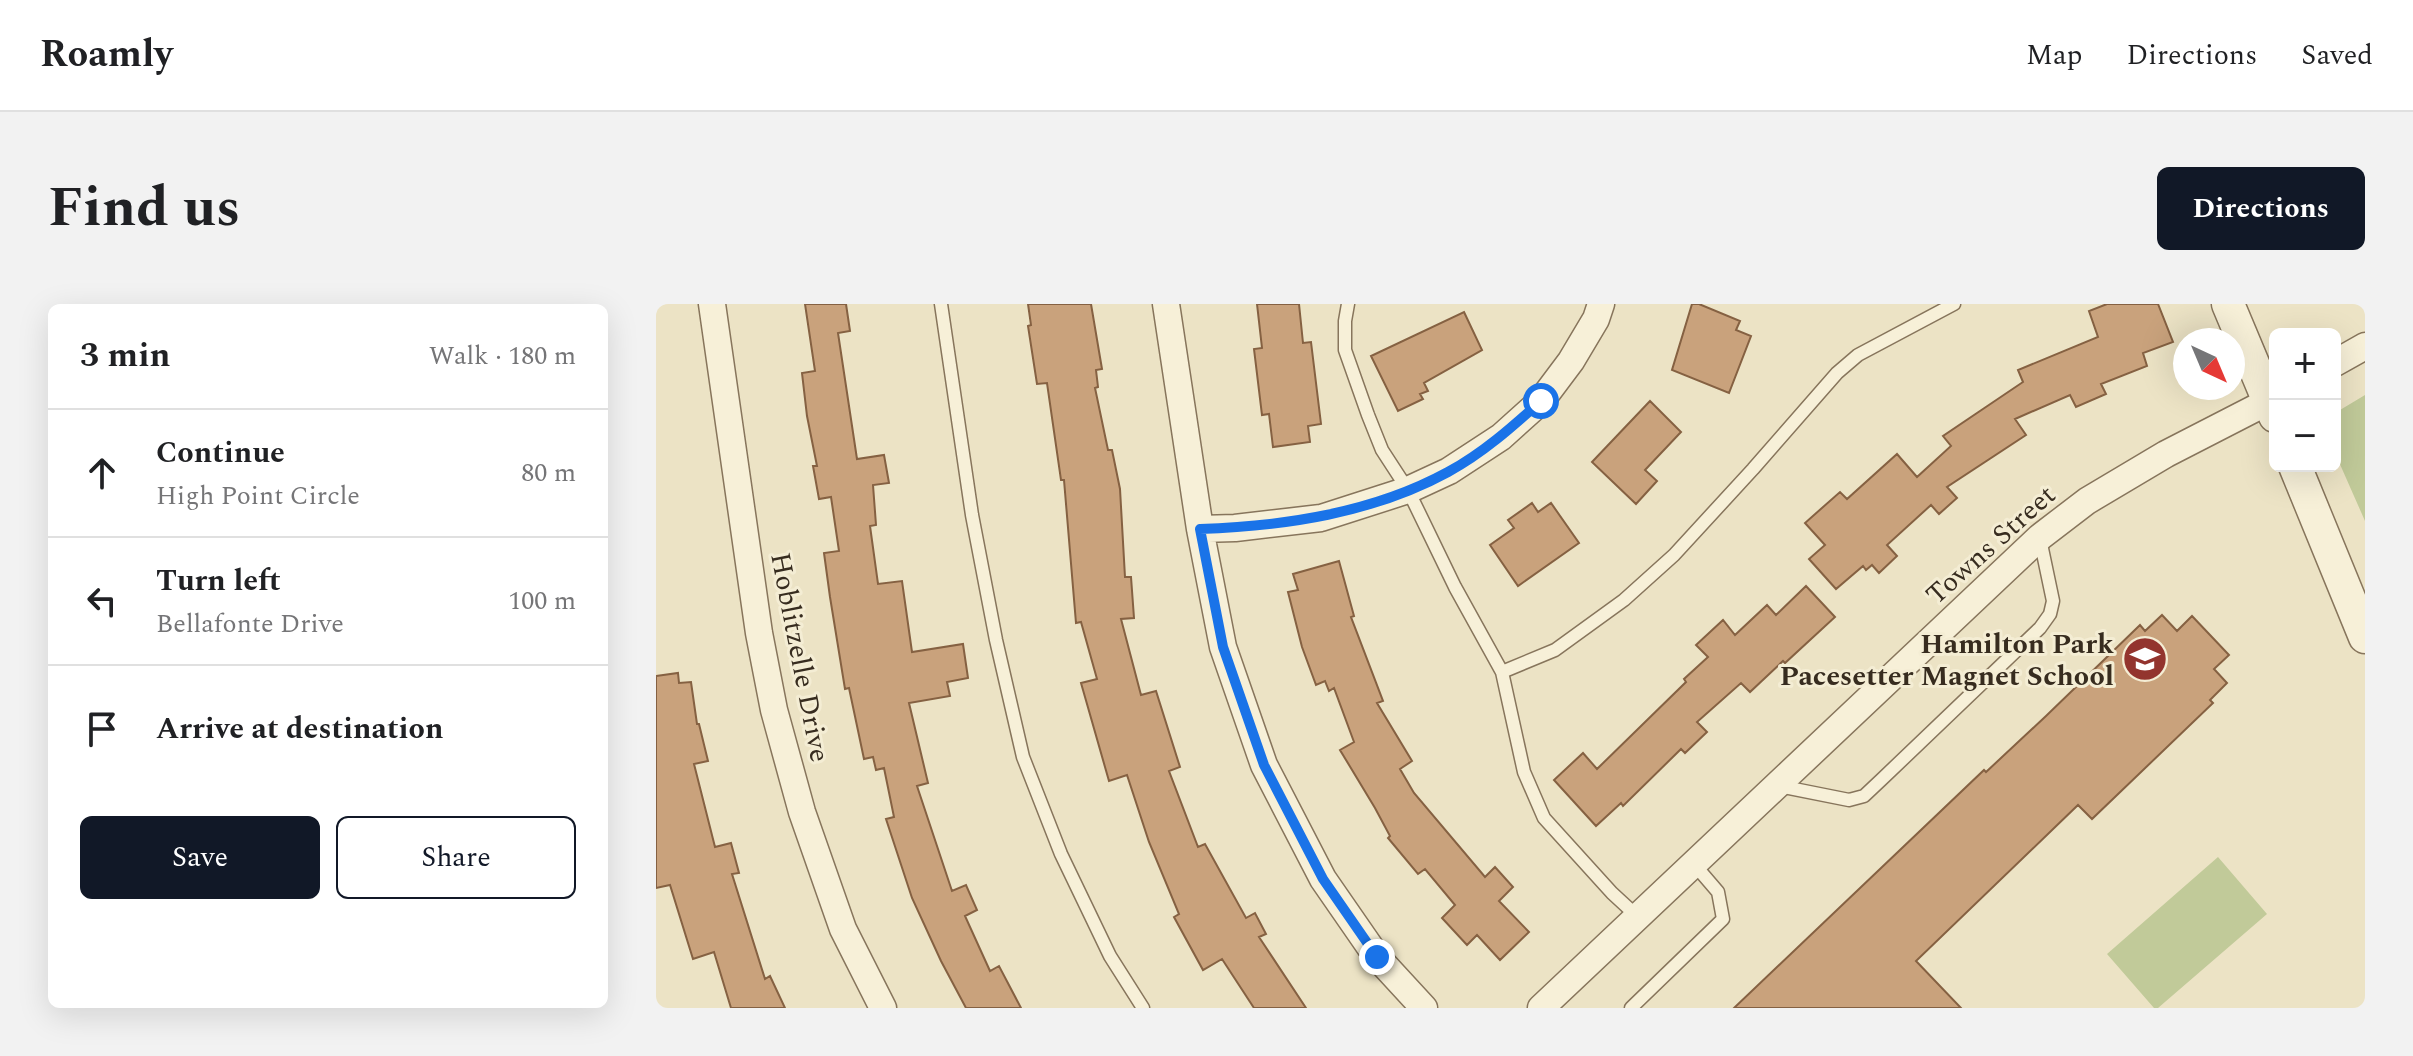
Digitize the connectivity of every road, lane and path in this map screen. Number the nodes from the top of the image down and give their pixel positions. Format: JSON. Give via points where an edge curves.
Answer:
{"nodes":[{"id":1,"x":712,"y":304,"type":"edge"},
{"id":2,"x":941,"y":304,"type":"edge"},
{"id":3,"x":1166,"y":304,"type":"edge"},
{"id":4,"x":1348,"y":304,"type":"edge"},
{"id":5,"x":1601,"y":304,"type":"edge"},
{"id":6,"x":1954,"y":304,"type":"edge"},
{"id":7,"x":2228,"y":304,"type":"edge"},
{"id":8,"x":2365,"y":346,"type":"edge"},
{"id":9,"x":2341,"y":360,"type":"edge"},
{"id":10,"x":2271,"y":400,"type":"edge"},
{"id":11,"x":2269,"y":407,"type":"edge"},
{"id":12,"x":2297,"y":472,"type":"edge"},
{"id":13,"x":1408,"y":490,"type":"junction"},
{"id":14,"x":1200,"y":529,"type":"junction"},
{"id":15,"x":2040,"y":537,"type":"junction"},
{"id":16,"x":2365,"y":637,"type":"edge"},
{"id":17,"x":1502,"y":672,"type":"junction"},
{"id":18,"x":1779,"y":786,"type":"junction"},
{"id":19,"x":1694,"y":864,"type":"junction"},
{"id":20,"x":1638,"y":917,"type":"junction"},
{"id":21,"x":883,"y":1008,"type":"edge"},
{"id":22,"x":1143,"y":1008,"type":"edge"},
{"id":23,"x":1424,"y":1008,"type":"edge"},
{"id":24,"x":1541,"y":1008,"type":"edge"},
{"id":25,"x":1631,"y":1008,"type":"edge"}],
"edges":[{"from":1,"to":21,"type":"street","name":"Hoblitzelle Drive","via":[[774,710],[843,929]]},
{"from":2,"to":22,"type":"lane","via":[[972,515],[1023,757],[1061,854],[1110,956]]},
{"from":3,"to":14,"type":"street"},
{"from":4,"to":13,"type":"lane","via":[[1345,350],[1382,450]]},
{"from":5,"to":13,"type":"street","via":[[1571,361],[1541,401],[1501,437]]},
{"from":6,"to":17,"type":"lane","via":[[1858,355],[1837,373],[1674,555],[1624,600],[1555,650]]},
{"from":7,"to":10,"type":"street"},
{"from":8,"to":9,"type":"street"},
{"from":11,"to":15,"type":"street","name":"Towns Street","via":[[2166,454],[2087,501]]},
{"from":12,"to":16,"type":"street"},
{"from":13,"to":14,"type":"street","via":[[1321,518]]},
{"from":13,"to":17,"type":"lane"},
{"from":14,"to":23,"type":"street","via":[[1223,647],[1264,765],[1323,879],[1377,957]]},
{"from":15,"to":18,"type":"street","name":"Towns Street"},
{"from":15,"to":18,"type":"lane","via":[[2053,601],[2050,614],[1864,796],[1849,800]]},
{"from":17,"to":20,"type":"lane","via":[[1524,772],[1544,818]]},
{"from":18,"to":19,"type":"street","name":"Towns Street"},
{"from":19,"to":20,"type":"street","name":"Towns Street"},
{"from":19,"to":25,"type":"lane","via":[[1718,892],[1723,919]]},
{"from":20,"to":24,"type":"street","name":"Towns Street"}]}
